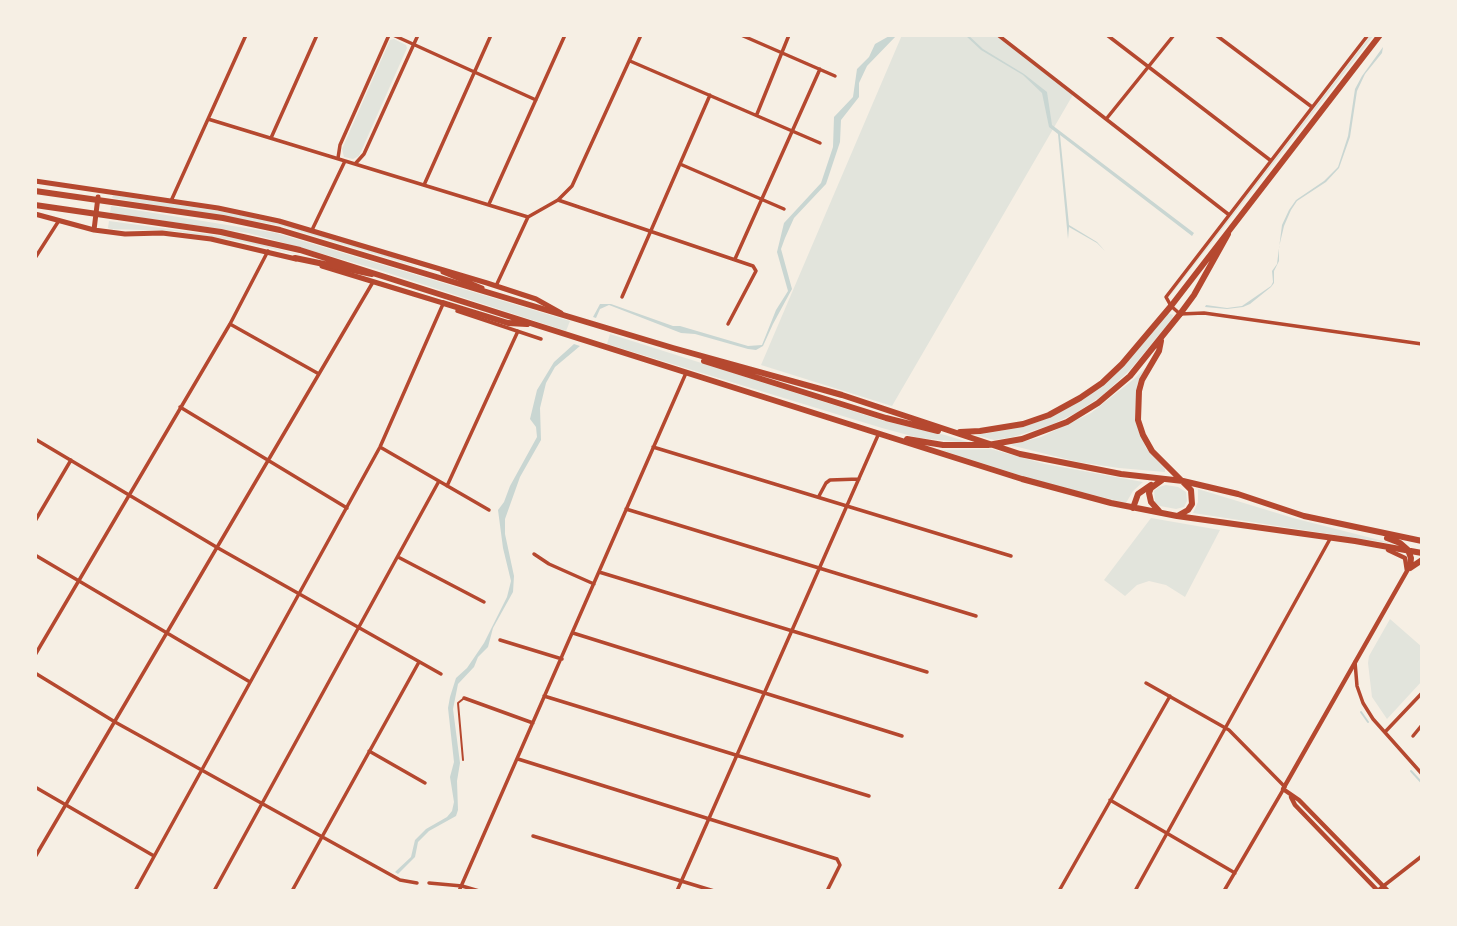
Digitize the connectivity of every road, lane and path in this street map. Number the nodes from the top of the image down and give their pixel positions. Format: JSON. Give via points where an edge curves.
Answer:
{"nodes":[{"id":1,"x":246,"y":35,"type":"edge"},
{"id":2,"x":317,"y":35,"type":"edge"},
{"id":3,"x":391,"y":35,"type":"edge"},
{"id":4,"x":418,"y":35,"type":"edge"},
{"id":5,"x":491,"y":35,"type":"edge"},
{"id":6,"x":565,"y":35,"type":"edge"},
{"id":7,"x":642,"y":35,"type":"edge"},
{"id":8,"x":741,"y":35,"type":"edge"},
{"id":9,"x":789,"y":35,"type":"edge"},
{"id":10,"x":998,"y":35,"type":"edge"},
{"id":11,"x":1107,"y":35,"type":"edge"},
{"id":12,"x":1174,"y":35,"type":"edge"},
{"id":13,"x":1216,"y":35,"type":"edge"},
{"id":14,"x":1368,"y":35,"type":"edge"},
{"id":15,"x":1380,"y":35,"type":"edge"},
{"id":16,"x":413,"y":44,"type":"junction"},
{"id":17,"x":780,"y":54,"type":"junction"},
{"id":18,"x":630,"y":61,"type":"junction"},
{"id":19,"x":1149,"y":67,"type":"junction"},
{"id":20,"x":820,"y":69,"type":"junction"},
{"id":21,"x":474,"y":72,"type":"junction"},
{"id":22,"x":835,"y":76,"type":"dead end"},
{"id":23,"x":710,"y":95,"type":"junction"},
{"id":24,"x":536,"y":100,"type":"junction"},
{"id":25,"x":1312,"y":107,"type":"junction"},
{"id":26,"x":757,"y":115,"type":"junction"},
{"id":27,"x":1107,"y":118,"type":"junction"},
{"id":28,"x":208,"y":119,"type":"junction"},
{"id":29,"x":792,"y":131,"type":"junction"},
{"id":30,"x":271,"y":138,"type":"junction"},
{"id":31,"x":820,"y":143,"type":"dead end"},
{"id":32,"x":338,"y":159,"type":"junction"},
{"id":33,"x":1270,"y":160,"type":"junction"},
{"id":34,"x":345,"y":161,"type":"junction"},
{"id":35,"x":679,"y":163,"type":"junction"},
{"id":36,"x":355,"y":164,"type":"junction"},
{"id":37,"x":35,"y":181,"type":"edge"},
{"id":38,"x":424,"y":185,"type":"junction"},
{"id":39,"x":99,"y":190,"type":"junction"},
{"id":40,"x":35,"y":191,"type":"edge"},
{"id":41,"x":762,"y":199,"type":"junction"},
{"id":42,"x":558,"y":200,"type":"junction"},
{"id":43,"x":171,"y":201,"type":"junction"},
{"id":44,"x":489,"y":204,"type":"junction"},
{"id":45,"x":35,"y":205,"type":"edge"},
{"id":46,"x":784,"y":209,"type":"dead end"},
{"id":47,"x":35,"y":214,"type":"edge"},
{"id":48,"x":1228,"y":214,"type":"junction"},
{"id":49,"x":528,"y":217,"type":"junction"},
{"id":50,"x":58,"y":222,"type":"junction"},
{"id":51,"x":1232,"y":226,"type":"junction"},
{"id":52,"x":94,"y":230,"type":"junction"},
{"id":53,"x":312,"y":230,"type":"junction"},
{"id":54,"x":650,"y":231,"type":"junction"},
{"id":55,"x":268,"y":251,"type":"junction"},
{"id":56,"x":35,"y":258,"type":"edge"},
{"id":57,"x":295,"y":258,"type":"junction"},
{"id":58,"x":406,"y":258,"type":"junction"},
{"id":59,"x":735,"y":260,"type":"junction"},
{"id":60,"x":389,"y":276,"type":"junction"},
{"id":61,"x":373,"y":281,"type":"junction"},
{"id":62,"x":496,"y":286,"type":"junction"},
{"id":63,"x":505,"y":297,"type":"junction"},
{"id":64,"x":622,"y":297,"type":"dead end"},
{"id":65,"x":443,"y":304,"type":"junction"},
{"id":66,"x":1171,"y":306,"type":"junction"},
{"id":67,"x":1180,"y":314,"type":"junction"},
{"id":68,"x":563,"y":315,"type":"junction"},
{"id":69,"x":230,"y":324,"type":"junction"},
{"id":70,"x":533,"y":324,"type":"junction"},
{"id":71,"x":729,"y":324,"type":"dead end"},
{"id":72,"x":518,"y":331,"type":"junction"},
{"id":73,"x":541,"y":339,"type":"dead end"},
{"id":74,"x":1161,"y":340,"type":"junction"},
{"id":75,"x":1422,"y":344,"type":"edge"},
{"id":76,"x":673,"y":348,"type":"junction"},
{"id":77,"x":687,"y":371,"type":"junction"},
{"id":78,"x":319,"y":374,"type":"junction"},
{"id":79,"x":180,"y":407,"type":"junction"},
{"id":80,"x":881,"y":434,"type":"junction"},
{"id":81,"x":35,"y":439,"type":"edge"},
{"id":82,"x":380,"y":447,"type":"junction"},
{"id":83,"x":653,"y":447,"type":"junction"},
{"id":84,"x":71,"y":460,"type":"junction"},
{"id":85,"x":268,"y":462,"type":"junction"},
{"id":86,"x":859,"y":479,"type":"junction"},
{"id":87,"x":1167,"y":479,"type":"junction"},
{"id":88,"x":439,"y":481,"type":"junction"},
{"id":89,"x":1183,"y":481,"type":"junction"},
{"id":90,"x":1156,"y":483,"type":"junction"},
{"id":91,"x":447,"y":486,"type":"junction"},
{"id":92,"x":130,"y":495,"type":"junction"},
{"id":93,"x":820,"y":496,"type":"junction"},
{"id":94,"x":848,"y":505,"type":"junction"},
{"id":95,"x":347,"y":508,"type":"junction"},
{"id":96,"x":1133,"y":508,"type":"junction"},
{"id":97,"x":626,"y":509,"type":"junction"},
{"id":98,"x":489,"y":510,"type":"dead end"},
{"id":99,"x":1161,"y":513,"type":"junction"},
{"id":100,"x":1177,"y":516,"type":"junction"},
{"id":101,"x":35,"y":522,"type":"edge"},
{"id":102,"x":1378,"y":532,"type":"junction"},
{"id":103,"x":1331,"y":537,"type":"junction"},
{"id":104,"x":1422,"y":541,"type":"edge"},
{"id":105,"x":1383,"y":546,"type":"junction"},
{"id":106,"x":218,"y":548,"type":"junction"},
{"id":107,"x":1408,"y":550,"type":"junction"},
{"id":108,"x":534,"y":554,"type":"dead end"},
{"id":109,"x":1422,"y":554,"type":"edge"},
{"id":110,"x":35,"y":555,"type":"edge"},
{"id":111,"x":1011,"y":556,"type":"dead end"},
{"id":112,"x":398,"y":557,"type":"junction"},
{"id":113,"x":1422,"y":560,"type":"edge"},
{"id":114,"x":819,"y":568,"type":"junction"},
{"id":115,"x":1409,"y":570,"type":"junction"},
{"id":116,"x":599,"y":572,"type":"junction"},
{"id":117,"x":79,"y":581,"type":"junction"},
{"id":118,"x":594,"y":584,"type":"junction"},
{"id":119,"x":299,"y":594,"type":"junction"},
{"id":120,"x":484,"y":602,"type":"dead end"},
{"id":121,"x":975,"y":616,"type":"dead end"},
{"id":122,"x":358,"y":628,"type":"junction"},
{"id":123,"x":792,"y":631,"type":"junction"},
{"id":124,"x":168,"y":633,"type":"junction"},
{"id":125,"x":573,"y":633,"type":"junction"},
{"id":126,"x":500,"y":640,"type":"dead end"},
{"id":127,"x":35,"y":655,"type":"edge"},
{"id":128,"x":562,"y":659,"type":"junction"},
{"id":129,"x":419,"y":662,"type":"junction"},
{"id":130,"x":1355,"y":662,"type":"junction"},
{"id":131,"x":927,"y":672,"type":"dead end"},
{"id":132,"x":35,"y":673,"type":"edge"},
{"id":133,"x":441,"y":674,"type":"dead end"},
{"id":134,"x":250,"y":682,"type":"junction"},
{"id":135,"x":1146,"y":683,"type":"dead end"},
{"id":136,"x":765,"y":693,"type":"junction"},
{"id":137,"x":1422,"y":693,"type":"edge"},
{"id":138,"x":544,"y":696,"type":"junction"},
{"id":139,"x":1170,"y":696,"type":"junction"},
{"id":140,"x":464,"y":698,"type":"joint"},
{"id":141,"x":115,"y":722,"type":"junction"},
{"id":142,"x":533,"y":723,"type":"junction"},
{"id":143,"x":1422,"y":725,"type":"edge"},
{"id":144,"x":1225,"y":728,"type":"junction"},
{"id":145,"x":1385,"y":732,"type":"junction"},
{"id":146,"x":902,"y":736,"type":"dead end"},
{"id":147,"x":1413,"y":736,"type":"dead end"},
{"id":148,"x":369,"y":751,"type":"junction"},
{"id":149,"x":737,"y":756,"type":"junction"},
{"id":150,"x":518,"y":758,"type":"junction"},
{"id":151,"x":464,"y":760,"type":"dead end"},
{"id":152,"x":201,"y":770,"type":"junction"},
{"id":153,"x":1422,"y":774,"type":"edge"},
{"id":154,"x":425,"y":783,"type":"dead end"},
{"id":155,"x":35,"y":787,"type":"edge"},
{"id":156,"x":1284,"y":788,"type":"junction"},
{"id":157,"x":869,"y":796,"type":"dead end"},
{"id":158,"x":1110,"y":800,"type":"junction"},
{"id":159,"x":262,"y":803,"type":"junction"},
{"id":160,"x":66,"y":805,"type":"junction"},
{"id":161,"x":709,"y":819,"type":"junction"},
{"id":162,"x":1167,"y":833,"type":"junction"},
{"id":163,"x":322,"y":836,"type":"junction"},
{"id":164,"x":533,"y":836,"type":"dead end"},
{"id":165,"x":154,"y":856,"type":"junction"},
{"id":166,"x":1422,"y":856,"type":"edge"},
{"id":167,"x":35,"y":857,"type":"edge"},
{"id":168,"x":1235,"y":873,"type":"junction"},
{"id":169,"x":682,"y":881,"type":"junction"},
{"id":170,"x":416,"y":883,"type":"dead end"},
{"id":171,"x":429,"y":883,"type":"dead end"},
{"id":172,"x":460,"y":888,"type":"edge"},
{"id":173,"x":1379,"y":889,"type":"edge"},
{"id":174,"x":135,"y":891,"type":"edge"},
{"id":175,"x":214,"y":891,"type":"edge"},
{"id":176,"x":292,"y":891,"type":"edge"},
{"id":177,"x":479,"y":891,"type":"edge"},
{"id":178,"x":677,"y":891,"type":"edge"},
{"id":179,"x":714,"y":891,"type":"edge"},
{"id":180,"x":827,"y":891,"type":"edge"},
{"id":181,"x":1059,"y":891,"type":"edge"},
{"id":182,"x":1135,"y":891,"type":"edge"},
{"id":183,"x":1224,"y":891,"type":"edge"},
{"id":184,"x":1388,"y":891,"type":"edge"}],
"edges":[{"from":1,"to":28,"type":"street"},
{"from":2,"to":30,"type":"street"},
{"from":3,"to":16,"type":"street"},
{"from":3,"to":32,"type":"street","via":[[340,145]]},
{"from":4,"to":16,"type":"street"},
{"from":5,"to":21,"type":"street"},
{"from":6,"to":24,"type":"street"},
{"from":7,"to":18,"type":"street"},
{"from":8,"to":17,"type":"street"},
{"from":9,"to":17,"type":"street"},
{"from":10,"to":27,"type":"street"},
{"from":11,"to":19,"type":"street"},
{"from":12,"to":19,"type":"street"},
{"from":13,"to":25,"type":"street"},
{"from":14,"to":25,"type":"street"},
{"from":15,"to":51,"type":"highway"},
{"from":16,"to":21,"type":"street"},
{"from":16,"to":36,"type":"street","via":[[364,154]]},
{"from":17,"to":20,"type":"street"},
{"from":17,"to":26,"type":"street"},
{"from":18,"to":23,"type":"street"},
{"from":18,"to":42,"type":"street","via":[[572,186]]},
{"from":19,"to":27,"type":"street"},
{"from":19,"to":33,"type":"street"},
{"from":20,"to":22,"type":"street"},
{"from":20,"to":29,"type":"street"},
{"from":21,"to":24,"type":"street"},
{"from":21,"to":38,"type":"street"},
{"from":23,"to":26,"type":"street"},
{"from":23,"to":35,"type":"street"},
{"from":24,"to":44,"type":"street"},
{"from":25,"to":33,"type":"street"},
{"from":26,"to":29,"type":"street"},
{"from":27,"to":48,"type":"street"},
{"from":28,"to":30,"type":"street"},
{"from":28,"to":43,"type":"street"},
{"from":29,"to":31,"type":"street"},
{"from":29,"to":41,"type":"street"},
{"from":30,"to":32,"type":"street"},
{"from":32,"to":34,"type":"street"},
{"from":33,"to":48,"type":"street"},
{"from":34,"to":36,"type":"street"},
{"from":34,"to":53,"type":"street"},
{"from":35,"to":41,"type":"street"},
{"from":35,"to":54,"type":"street"},
{"from":36,"to":38,"type":"street"},
{"from":37,"to":39,"type":"main road"},
{"from":38,"to":44,"type":"street"},
{"from":39,"to":43,"type":"main road"},
{"from":39,"to":52,"type":"main road"},
{"from":40,"to":63,"type":"highway","via":[[223,218],[304,237]]},
{"from":41,"to":46,"type":"street"},
{"from":41,"to":59,"type":"street"},
{"from":42,"to":49,"type":"street"},
{"from":42,"to":54,"type":"street"},
{"from":43,"to":53,"type":"main road"},
{"from":44,"to":49,"type":"street"},
{"from":45,"to":60,"type":"highway","via":[[221,232]]},
{"from":47,"to":50,"type":"main road"},
{"from":48,"to":66,"type":"street","via":[[1167,293]]},
{"from":49,"to":62,"type":"street"},
{"from":50,"to":52,"type":"main road"},
{"from":50,"to":56,"type":"street"},
{"from":51,"to":66,"type":"highway"},
{"from":51,"to":67,"type":"highway"},
{"from":52,"to":55,"type":"main road","via":[[162,233]]},
{"from":53,"to":58,"type":"main road"},
{"from":54,"to":59,"type":"street"},
{"from":54,"to":64,"type":"street"},
{"from":55,"to":57,"type":"main road"},
{"from":55,"to":69,"type":"street"},
{"from":57,"to":60,"type":"highway"},
{"from":57,"to":61,"type":"main road"},
{"from":58,"to":62,"type":"main road"},
{"from":58,"to":63,"type":"main road"},
{"from":59,"to":71,"type":"street","via":[[756,271]]},
{"from":60,"to":70,"type":"highway"},
{"from":61,"to":65,"type":"main road"},
{"from":61,"to":78,"type":"street"},
{"from":62,"to":68,"type":"main road","via":[[536,299]]},
{"from":63,"to":68,"type":"highway"},
{"from":65,"to":70,"type":"highway","via":[[508,323]]},
{"from":65,"to":72,"type":"street"},
{"from":65,"to":82,"type":"street"},
{"from":66,"to":67,"type":"street"},
{"from":66,"to":76,"type":"highway","via":[[1122,364],[1080,398],[1036,419],[979,431],[921,428],[717,366]]},
{"from":67,"to":74,"type":"highway"},
{"from":67,"to":75,"type":"street","via":[[1204,313]]},
{"from":68,"to":76,"type":"highway"},
{"from":69,"to":78,"type":"street"},
{"from":69,"to":79,"type":"street"},
{"from":70,"to":77,"type":"highway"},
{"from":72,"to":73,"type":"street"},
{"from":72,"to":91,"type":"street"},
{"from":74,"to":80,"type":"highway","via":[[1113,392],[1078,416],[1040,433],[977,446]]},
{"from":74,"to":89,"type":"highway","via":[[1142,380],[1138,420],[1152,451]]},
{"from":76,"to":87,"type":"highway","via":[[842,395],[1020,454]]},
{"from":77,"to":80,"type":"highway"},
{"from":77,"to":83,"type":"street"},
{"from":78,"to":85,"type":"street"},
{"from":79,"to":85,"type":"street"},
{"from":79,"to":92,"type":"street"},
{"from":80,"to":86,"type":"street"},
{"from":80,"to":96,"type":"highway","via":[[1021,479]]},
{"from":81,"to":84,"type":"street"},
{"from":82,"to":88,"type":"street"},
{"from":82,"to":95,"type":"street"},
{"from":83,"to":93,"type":"street"},
{"from":83,"to":97,"type":"street"},
{"from":84,"to":92,"type":"street"},
{"from":84,"to":101,"type":"street"},
{"from":85,"to":95,"type":"street"},
{"from":85,"to":106,"type":"street"},
{"from":86,"to":93,"type":"street","via":[[829,480]]},
{"from":86,"to":94,"type":"street"},
{"from":87,"to":89,"type":"highway"},
{"from":87,"to":90,"type":"highway"},
{"from":88,"to":91,"type":"street"},
{"from":88,"to":112,"type":"street"},
{"from":89,"to":100,"type":"highway","via":[[1191,490],[1192,504]]},
{"from":89,"to":102,"type":"highway"},
{"from":90,"to":96,"type":"highway","via":[[1142,490]]},
{"from":90,"to":99,"type":"highway","via":[[1149,497]]},
{"from":91,"to":98,"type":"street"},
{"from":92,"to":106,"type":"street"},
{"from":92,"to":117,"type":"street"},
{"from":93,"to":94,"type":"street"},
{"from":94,"to":111,"type":"street"},
{"from":94,"to":114,"type":"street"},
{"from":95,"to":119,"type":"street"},
{"from":96,"to":99,"type":"highway"},
{"from":97,"to":114,"type":"street"},
{"from":97,"to":116,"type":"street"},
{"from":99,"to":100,"type":"highway"},
{"from":100,"to":103,"type":"highway"},
{"from":102,"to":104,"type":"highway"},
{"from":102,"to":107,"type":"highway"},
{"from":103,"to":105,"type":"highway"},
{"from":103,"to":144,"type":"street"},
{"from":105,"to":107,"type":"highway"},
{"from":105,"to":115,"type":"street","via":[[1405,558]]},
{"from":106,"to":119,"type":"street"},
{"from":106,"to":124,"type":"street"},
{"from":107,"to":109,"type":"highway"},
{"from":107,"to":115,"type":"highway"},
{"from":108,"to":118,"type":"street"},
{"from":110,"to":117,"type":"street"},
{"from":112,"to":120,"type":"street"},
{"from":112,"to":122,"type":"street"},
{"from":113,"to":115,"type":"highway"},
{"from":114,"to":121,"type":"street"},
{"from":114,"to":123,"type":"street"},
{"from":115,"to":130,"type":"street"},
{"from":116,"to":118,"type":"street"},
{"from":116,"to":123,"type":"street"},
{"from":117,"to":124,"type":"street"},
{"from":117,"to":127,"type":"street"},
{"from":118,"to":125,"type":"street"},
{"from":119,"to":122,"type":"street"},
{"from":119,"to":134,"type":"street"},
{"from":122,"to":129,"type":"street"},
{"from":122,"to":159,"type":"street"},
{"from":123,"to":131,"type":"street"},
{"from":123,"to":136,"type":"street"},
{"from":124,"to":134,"type":"street"},
{"from":124,"to":141,"type":"street"},
{"from":125,"to":128,"type":"street"},
{"from":125,"to":136,"type":"street"},
{"from":126,"to":128,"type":"street"},
{"from":128,"to":138,"type":"street"},
{"from":129,"to":133,"type":"street"},
{"from":129,"to":148,"type":"street"},
{"from":130,"to":145,"type":"street","via":[[1363,703]]},
{"from":130,"to":156,"type":"street"},
{"from":132,"to":141,"type":"street"},
{"from":134,"to":152,"type":"street"},
{"from":135,"to":139,"type":"street"},
{"from":136,"to":146,"type":"street"},
{"from":136,"to":149,"type":"street"},
{"from":137,"to":145,"type":"street"},
{"from":138,"to":142,"type":"street"},
{"from":138,"to":149,"type":"street"},
{"from":139,"to":144,"type":"street"},
{"from":139,"to":158,"type":"street"},
{"from":140,"to":142,"type":"street"},
{"from":140,"to":151,"type":"lane","via":[[458,704]]},
{"from":141,"to":152,"type":"street"},
{"from":141,"to":160,"type":"street"},
{"from":142,"to":150,"type":"street"},
{"from":143,"to":147,"type":"street"},
{"from":144,"to":156,"type":"street"},
{"from":144,"to":162,"type":"street"},
{"from":145,"to":153,"type":"street"},
{"from":148,"to":154,"type":"street"},
{"from":148,"to":163,"type":"street"},
{"from":149,"to":157,"type":"street"},
{"from":149,"to":161,"type":"street"},
{"from":150,"to":161,"type":"street"},
{"from":150,"to":172,"type":"street"},
{"from":152,"to":159,"type":"street"},
{"from":152,"to":165,"type":"street"},
{"from":155,"to":160,"type":"street"},
{"from":156,"to":168,"type":"street"},
{"from":156,"to":173,"type":"street"},
{"from":158,"to":162,"type":"street"},
{"from":158,"to":181,"type":"street"},
{"from":159,"to":163,"type":"street"},
{"from":159,"to":175,"type":"street"},
{"from":160,"to":165,"type":"street"},
{"from":160,"to":167,"type":"street"},
{"from":161,"to":169,"type":"street"},
{"from":161,"to":180,"type":"street","via":[[837,859],[840,865]]},
{"from":162,"to":168,"type":"street"},
{"from":162,"to":182,"type":"street"},
{"from":163,"to":170,"type":"street","via":[[400,880]]},
{"from":163,"to":176,"type":"street"},
{"from":164,"to":169,"type":"street"},
{"from":165,"to":174,"type":"street"},
{"from":166,"to":173,"type":"street"},
{"from":168,"to":183,"type":"street"},
{"from":169,"to":178,"type":"street"},
{"from":169,"to":179,"type":"street"},
{"from":171,"to":172,"type":"street"},
{"from":172,"to":177,"type":"street"},
{"from":173,"to":184,"type":"street"}]}
